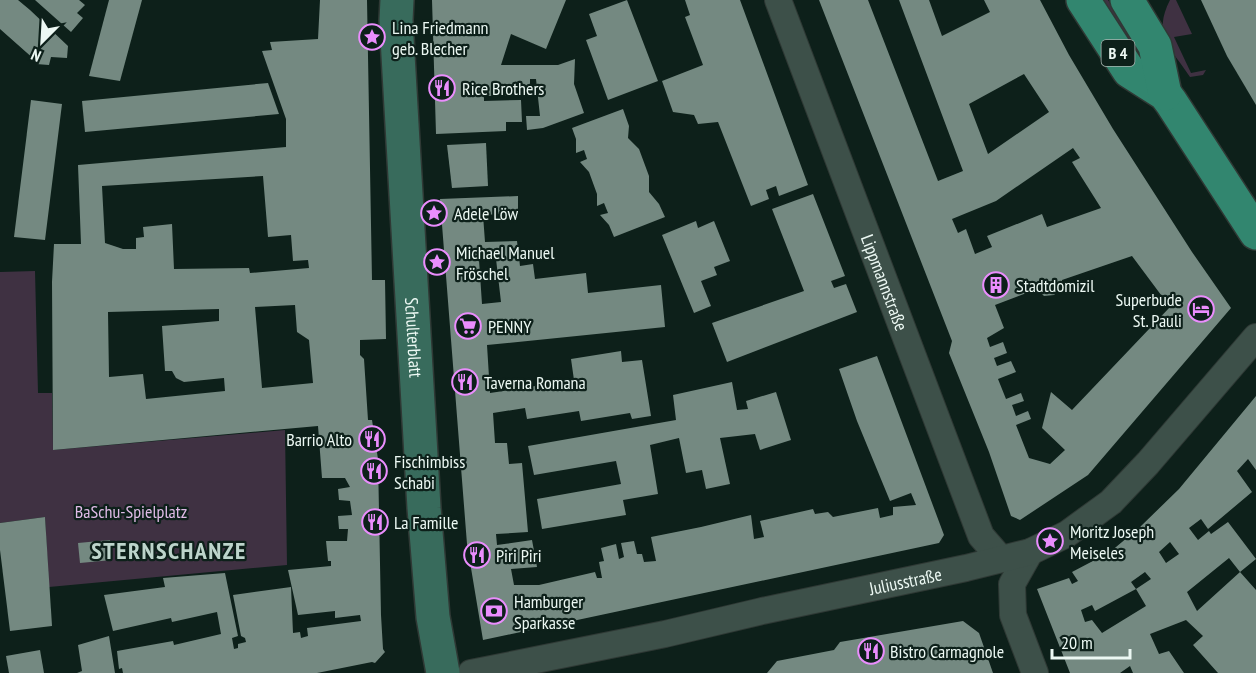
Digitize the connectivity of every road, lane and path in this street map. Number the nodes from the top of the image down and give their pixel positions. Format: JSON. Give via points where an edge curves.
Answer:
{"nodes":[{"id":1,"x":397,"y":0,"type":"edge"},
{"id":2,"x":778,"y":0,"type":"edge"},
{"id":3,"x":1083,"y":0,"type":"edge"},
{"id":4,"x":1126,"y":0,"type":"edge"},
{"id":5,"x":1165,"y":94,"type":"junction"},
{"id":6,"x":1256,"y":233,"type":"edge"},
{"id":7,"x":1256,"y":337,"type":"edge"},
{"id":8,"x":1030,"y":552,"type":"junction"},
{"id":9,"x":1001,"y":560,"type":"junction"},
{"id":10,"x":1034,"y":672,"type":"edge"},
{"id":11,"x":443,"y":673,"type":"edge"},
{"id":12,"x":471,"y":673,"type":"edge"}],
"edges":[{"from":1,"to":11,"type":"street","name":"Schulterblatt","via":[[424,508],[433,617]]},
{"from":2,"to":9,"type":"street","name":"Lippmannstraße","via":[[981,536]]},
{"from":3,"to":5,"type":"main road","number":"B 4","via":[[1130,71]]},
{"from":4,"to":5,"type":"main road","number":"B 4","via":[[1155,46]]},
{"from":5,"to":6,"type":"main road","number":"B 4"},
{"from":7,"to":8,"type":"street","name":"Juliusstraße","via":[[1111,502],[1067,534]]},
{"from":8,"to":9,"type":"street","name":"Juliusstraße"},
{"from":8,"to":10,"type":"street","via":[[1011,584],[1014,615]]},
{"from":9,"to":12,"type":"street","name":"Juliusstraße"}]}
